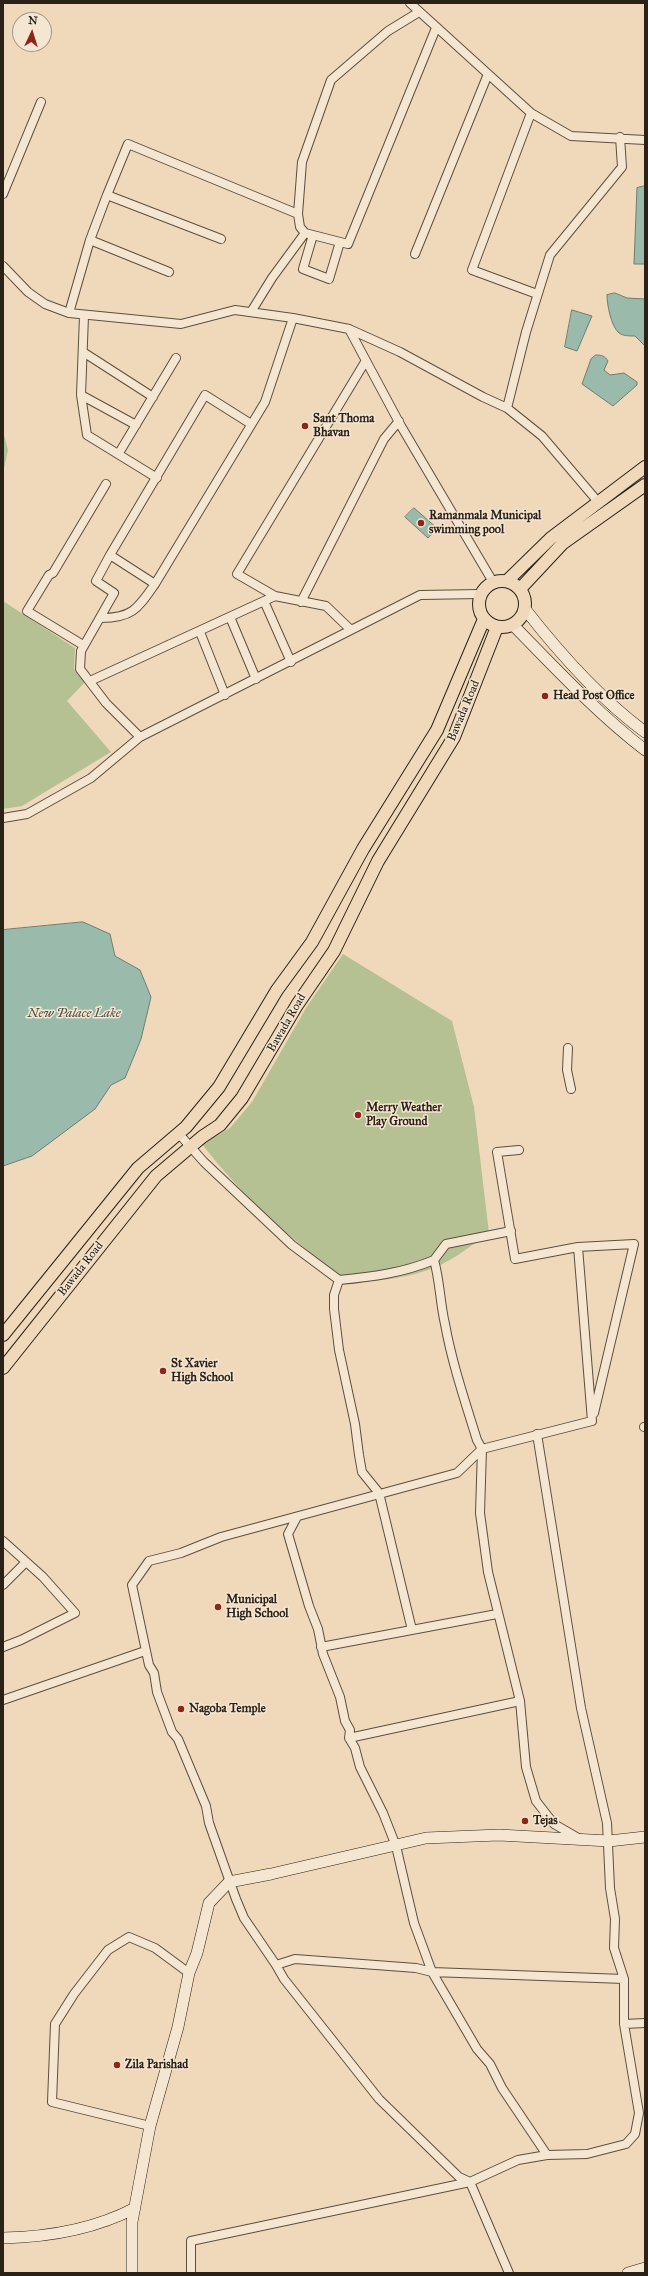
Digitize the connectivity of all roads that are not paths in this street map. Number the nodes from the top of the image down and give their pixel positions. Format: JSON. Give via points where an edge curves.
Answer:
{"nodes":[{"id":1,"x":410,"y":3,"type":"edge"},
{"id":2,"x":419,"y":12,"type":"junction"},
{"id":3,"x":436,"y":28,"type":"junction"},
{"id":4,"x":488,"y":74,"type":"junction"},
{"id":5,"x":41,"y":102,"type":"dead end"},
{"id":6,"x":531,"y":113,"type":"junction"},
{"id":7,"x":620,"y":137,"type":"junction"},
{"id":8,"x":645,"y":140,"type":"edge"},
{"id":9,"x":3,"y":194,"type":"edge"},
{"id":10,"x":107,"y":195,"type":"junction"},
{"id":11,"x":298,"y":214,"type":"junction"},
{"id":12,"x":305,"y":233,"type":"junction"},
{"id":13,"x":313,"y":235,"type":"junction"},
{"id":14,"x":221,"y":239,"type":"dead end"},
{"id":15,"x":90,"y":240,"type":"junction"},
{"id":16,"x":340,"y":242,"type":"junction"},
{"id":17,"x":415,"y":254,"type":"dead end"},
{"id":18,"x":3,"y":266,"type":"edge"},
{"id":19,"x":169,"y":272,"type":"dead end"},
{"id":20,"x":537,"y":294,"type":"junction"},
{"id":21,"x":251,"y":312,"type":"junction"},
{"id":22,"x":69,"y":313,"type":"junction"},
{"id":23,"x":84,"y":316,"type":"junction"},
{"id":24,"x":293,"y":318,"type":"junction"},
{"id":25,"x":349,"y":329,"type":"junction"},
{"id":26,"x":83,"y":352,"type":"junction"},
{"id":27,"x":176,"y":358,"type":"dead end"},
{"id":28,"x":365,"y":362,"type":"junction"},
{"id":29,"x":81,"y":395,"type":"junction"},
{"id":30,"x":153,"y":397,"type":"junction"},
{"id":31,"x":507,"y":408,"type":"junction"},
{"id":32,"x":399,"y":421,"type":"junction"},
{"id":33,"x":251,"y":424,"type":"junction"},
{"id":34,"x":136,"y":425,"type":"junction"},
{"id":35,"x":119,"y":453,"type":"junction"},
{"id":36,"x":645,"y":468,"type":"edge"},
{"id":37,"x":157,"y":478,"type":"junction"},
{"id":38,"x":106,"y":484,"type":"dead end"},
{"id":39,"x":645,"y":485,"type":"edge"},
{"id":40,"x":599,"y":503,"type":"junction"},
{"id":41,"x":110,"y":555,"type":"junction"},
{"id":42,"x":507,"y":581,"type":"junction"},
{"id":43,"x":493,"y":582,"type":"junction"},
{"id":44,"x":155,"y":584,"type":"junction"},
{"id":45,"x":520,"y":589,"type":"junction"},
{"id":46,"x":480,"y":594,"type":"junction"},
{"id":47,"x":275,"y":596,"type":"junction"},
{"id":48,"x":264,"y":601,"type":"junction"},
{"id":49,"x":301,"y":602,"type":"junction"},
{"id":50,"x":525,"y":609,"type":"junction"},
{"id":51,"x":230,"y":617,"type":"junction"},
{"id":52,"x":101,"y":618,"type":"junction"},
{"id":53,"x":484,"y":619,"type":"junction"},
{"id":54,"x":513,"y":625,"type":"junction"},
{"id":55,"x":497,"y":627,"type":"junction"},
{"id":56,"x":351,"y":630,"type":"junction"},
{"id":57,"x":200,"y":632,"type":"junction"},
{"id":58,"x":83,"y":645,"type":"junction"},
{"id":59,"x":292,"y":662,"type":"junction"},
{"id":60,"x":256,"y":679,"type":"junction"},
{"id":61,"x":90,"y":681,"type":"junction"},
{"id":62,"x":225,"y":695,"type":"junction"},
{"id":63,"x":645,"y":732,"type":"edge"},
{"id":64,"x":140,"y":737,"type":"junction"},
{"id":65,"x":645,"y":750,"type":"edge"},
{"id":66,"x":3,"y":818,"type":"edge"},
{"id":67,"x":568,"y":1048,"type":"dead end"},
{"id":68,"x":571,"y":1089,"type":"dead end"},
{"id":69,"x":179,"y":1134,"type":"junction"},
{"id":70,"x":190,"y":1147,"type":"junction"},
{"id":71,"x":519,"y":1150,"type":"dead end"},
{"id":72,"x":511,"y":1231,"type":"junction"},
{"id":73,"x":578,"y":1247,"type":"junction"},
{"id":74,"x":434,"y":1260,"type":"junction"},
{"id":75,"x":339,"y":1280,"type":"junction"},
{"id":76,"x":3,"y":1335,"type":"edge"},
{"id":77,"x":3,"y":1368,"type":"edge"},
{"id":78,"x":592,"y":1421,"type":"junction"},
{"id":79,"x":537,"y":1434,"type":"junction"},
{"id":80,"x":482,"y":1448,"type":"junction"},
{"id":81,"x":379,"y":1493,"type":"junction"},
{"id":82,"x":296,"y":1517,"type":"junction"},
{"id":83,"x":3,"y":1541,"type":"edge"},
{"id":84,"x":26,"y":1562,"type":"junction"},
{"id":85,"x":3,"y":1584,"type":"edge"},
{"id":86,"x":498,"y":1614,"type":"junction"},
{"id":87,"x":412,"y":1630,"type":"junction"},
{"id":88,"x":3,"y":1647,"type":"edge"},
{"id":89,"x":321,"y":1647,"type":"junction"},
{"id":90,"x":145,"y":1652,"type":"junction"},
{"id":91,"x":3,"y":1700,"type":"edge"},
{"id":92,"x":520,"y":1702,"type":"junction"},
{"id":93,"x":349,"y":1738,"type":"junction"},
{"id":94,"x":644,"y":1838,"type":"edge"},
{"id":95,"x":580,"y":1839,"type":"junction"},
{"id":96,"x":609,"y":1842,"type":"junction"},
{"id":97,"x":396,"y":1846,"type":"junction"},
{"id":98,"x":229,"y":1882,"type":"junction"},
{"id":99,"x":276,"y":1965,"type":"junction"},
{"id":100,"x":432,"y":1972,"type":"junction"},
{"id":101,"x":189,"y":1973,"type":"junction"},
{"id":102,"x":624,"y":1979,"type":"junction"},
{"id":103,"x":645,"y":2023,"type":"edge"},
{"id":104,"x":624,"y":2024,"type":"junction"},
{"id":105,"x":150,"y":2126,"type":"junction"},
{"id":106,"x":546,"y":2155,"type":"junction"},
{"id":107,"x":470,"y":2182,"type":"junction"},
{"id":108,"x":135,"y":2208,"type":"junction"},
{"id":109,"x":3,"y":2238,"type":"edge"},
{"id":110,"x":645,"y":2268,"type":"edge"},
{"id":111,"x":132,"y":2273,"type":"edge"},
{"id":112,"x":191,"y":2273,"type":"edge"},
{"id":113,"x":509,"y":2273,"type":"edge"},
{"id":114,"x":628,"y":2273,"type":"edge"}],
"edges":[{"from":1,"to":2,"type":"street"},
{"from":2,"to":3,"type":"street"},
{"from":2,"to":11,"type":"street","via":[[388,31],[331,80],[302,162]]},
{"from":3,"to":4,"type":"street"},
{"from":3,"to":16,"type":"street","via":[[348,244]]},
{"from":4,"to":6,"type":"street"},
{"from":4,"to":17,"type":"street"},
{"from":5,"to":9,"type":"street"},
{"from":6,"to":7,"type":"street","via":[[571,136]]},
{"from":6,"to":20,"type":"street","via":[[472,270]]},
{"from":7,"to":8,"type":"street"},
{"from":7,"to":20,"type":"street","via":[[622,167],[550,255]]},
{"from":10,"to":11,"type":"street","via":[[128,144]]},
{"from":10,"to":14,"type":"street"},
{"from":10,"to":15,"type":"street"},
{"from":11,"to":12,"type":"street","via":[[300,227]]},
{"from":12,"to":13,"type":"street"},
{"from":12,"to":21,"type":"street"},
{"from":13,"to":16,"type":"street"},
{"from":13,"to":16,"type":"street","via":[[303,269],[329,279]]},
{"from":15,"to":19,"type":"street"},
{"from":15,"to":22,"type":"street"},
{"from":18,"to":22,"type":"street","via":[[28,292],[46,304]]},
{"from":20,"to":31,"type":"street"},
{"from":21,"to":23,"type":"street","via":[[236,310],[181,324]]},
{"from":21,"to":24,"type":"street"},
{"from":22,"to":23,"type":"street"},
{"from":23,"to":26,"type":"street"},
{"from":24,"to":25,"type":"street"},
{"from":24,"to":33,"type":"street","via":[[265,402]]},
{"from":25,"to":28,"type":"street"},
{"from":25,"to":31,"type":"street","via":[[400,352],[483,398]]},
{"from":26,"to":29,"type":"street"},
{"from":26,"to":30,"type":"street"},
{"from":27,"to":30,"type":"street"},
{"from":28,"to":32,"type":"street"},
{"from":28,"to":47,"type":"street","via":[[237,574]]},
{"from":29,"to":34,"type":"street"},
{"from":29,"to":35,"type":"street","via":[[87,435]]},
{"from":30,"to":34,"type":"street"},
{"from":31,"to":40,"type":"street","via":[[542,436]]},
{"from":32,"to":43,"type":"street"},
{"from":32,"to":49,"type":"street","via":[[384,439]]},
{"from":33,"to":37,"type":"street","via":[[205,395]]},
{"from":33,"to":44,"type":"street"},
{"from":34,"to":35,"type":"street"},
{"from":35,"to":37,"type":"street"},
{"from":36,"to":40,"type":"main road"},
{"from":37,"to":41,"type":"street"},
{"from":38,"to":58,"type":"street","via":[[53,573],[49,575],[27,611]]},
{"from":39,"to":45,"type":"main road","via":[[563,543]]},
{"from":40,"to":42,"type":"main road","via":[[551,538]]},
{"from":41,"to":44,"type":"street"},
{"from":41,"to":52,"type":"street","via":[[96,581],[114,593]]},
{"from":42,"to":43,"type":"main road"},
{"from":42,"to":45,"type":"main road"},
{"from":43,"to":46,"type":"main road"},
{"from":44,"to":52,"type":"street","via":[[137,610],[114,618]]},
{"from":45,"to":50,"type":"main road","via":[[526,600]]},
{"from":46,"to":53,"type":"main road","via":[[478,607]]},
{"from":46,"to":56,"type":"street","via":[[420,595]]},
{"from":47,"to":48,"type":"street"},
{"from":47,"to":49,"type":"street"},
{"from":48,"to":51,"type":"street"},
{"from":48,"to":59,"type":"street"},
{"from":49,"to":56,"type":"street","via":[[326,606]]},
{"from":50,"to":54,"type":"main road","via":[[521,618]]},
{"from":50,"to":63,"type":"street","via":[[561,653],[591,684]]},
{"from":51,"to":57,"type":"street"},
{"from":51,"to":60,"type":"street"},
{"from":52,"to":58,"type":"street"},
{"from":53,"to":55,"type":"main road"},
{"from":53,"to":69,"type":"main road","via":[[437,730],[363,849],[312,942],[277,990],[219,1087]]},
{"from":54,"to":55,"type":"main road"},
{"from":54,"to":65,"type":"street","via":[[581,694]]},
{"from":55,"to":70,"type":"main road","name":"Bawada Road","via":[[455,736],[378,861],[334,951],[297,1005],[242,1098],[220,1125]]},
{"from":56,"to":59,"type":"street"},
{"from":57,"to":61,"type":"street"},
{"from":57,"to":62,"type":"street"},
{"from":58,"to":61,"type":"street","via":[[80,669]]},
{"from":59,"to":60,"type":"street"},
{"from":60,"to":62,"type":"street"},
{"from":61,"to":64,"type":"street","via":[[106,703]]},
{"from":62,"to":64,"type":"street"},
{"from":64,"to":66,"type":"street","via":[[91,778],[27,814]]},
{"from":67,"to":68,"type":"street","via":[[567,1070]]},
{"from":69,"to":70,"type":"street"},
{"from":69,"to":76,"type":"main road","via":[[138,1168]]},
{"from":70,"to":75,"type":"street","via":[[292,1245]]},
{"from":70,"to":77,"type":"main road","name":"Bawada Road","via":[[156,1176]]},
{"from":71,"to":72,"type":"street","via":[[497,1152]]},
{"from":72,"to":73,"type":"street","via":[[515,1259]]},
{"from":72,"to":74,"type":"street","via":[[446,1244]]},
{"from":73,"to":78,"type":"street"},
{"from":73,"to":78,"type":"street","via":[[634,1244]]},
{"from":74,"to":75,"type":"street","via":[[398,1272]]},
{"from":74,"to":80,"type":"street","via":[[444,1323],[456,1375],[477,1440]]},
{"from":75,"to":81,"type":"street","via":[[334,1295],[339,1350],[355,1424],[362,1472]]},
{"from":78,"to":79,"type":"street"},
{"from":79,"to":80,"type":"street"},
{"from":79,"to":96,"type":"street","via":[[581,1708]]},
{"from":80,"to":81,"type":"street","via":[[457,1473]]},
{"from":80,"to":86,"type":"street","via":[[480,1513],[488,1572]]},
{"from":81,"to":82,"type":"street"},
{"from":81,"to":87,"type":"street"},
{"from":82,"to":89,"type":"street","via":[[288,1534],[318,1629]]},
{"from":82,"to":90,"type":"street","via":[[221,1537],[181,1553],[149,1561],[132,1585]]},
{"from":83,"to":84,"type":"street"},
{"from":84,"to":85,"type":"street"},
{"from":84,"to":88,"type":"street","via":[[75,1613]]},
{"from":86,"to":87,"type":"street"},
{"from":86,"to":92,"type":"street"},
{"from":87,"to":89,"type":"street"},
{"from":89,"to":93,"type":"street","via":[[340,1697],[345,1721],[350,1730]]},
{"from":90,"to":91,"type":"street"},
{"from":90,"to":98,"type":"street","via":[[172,1732],[178,1740],[206,1806],[209,1823]]},
{"from":92,"to":93,"type":"street"},
{"from":92,"to":95,"type":"street","via":[[526,1767],[536,1802],[554,1824]]},
{"from":93,"to":97,"type":"street"},
{"from":94,"to":96,"type":"street"},
{"from":95,"to":96,"type":"street"},
{"from":95,"to":97,"type":"street","via":[[463,1836],[426,1838]]},
{"from":96,"to":102,"type":"street","via":[[614,1948]]},
{"from":97,"to":98,"type":"street"},
{"from":97,"to":100,"type":"street","via":[[414,1923]]},
{"from":98,"to":99,"type":"street","via":[[244,1918]]},
{"from":98,"to":101,"type":"street","via":[[209,1904],[197,1953]]},
{"from":99,"to":100,"type":"street","via":[[295,1959],[416,1968]]},
{"from":99,"to":107,"type":"street","via":[[284,1979],[379,2099],[459,2177]]},
{"from":100,"to":102,"type":"street"},
{"from":100,"to":106,"type":"street","via":[[477,2049],[490,2064],[502,2088]]},
{"from":101,"to":105,"type":"street","via":[[178,2027]]},
{"from":101,"to":105,"type":"street","via":[[155,1948],[129,1937],[108,1950],[74,1994],[55,2024],[52,2102]]},
{"from":102,"to":104,"type":"street"},
{"from":103,"to":104,"type":"street"},
{"from":104,"to":106,"type":"street","via":[[639,2113],[635,2134],[626,2144],[599,2152]]},
{"from":105,"to":108,"type":"street"},
{"from":106,"to":107,"type":"street","via":[[518,2160]]},
{"from":107,"to":112,"type":"street","via":[[191,2240]]},
{"from":107,"to":113,"type":"street"},
{"from":108,"to":109,"type":"street","via":[[113,2219],[81,2228],[50,2234]]},
{"from":108,"to":111,"type":"street","via":[[132,2222]]},
{"from":110,"to":114,"type":"street"}]}
